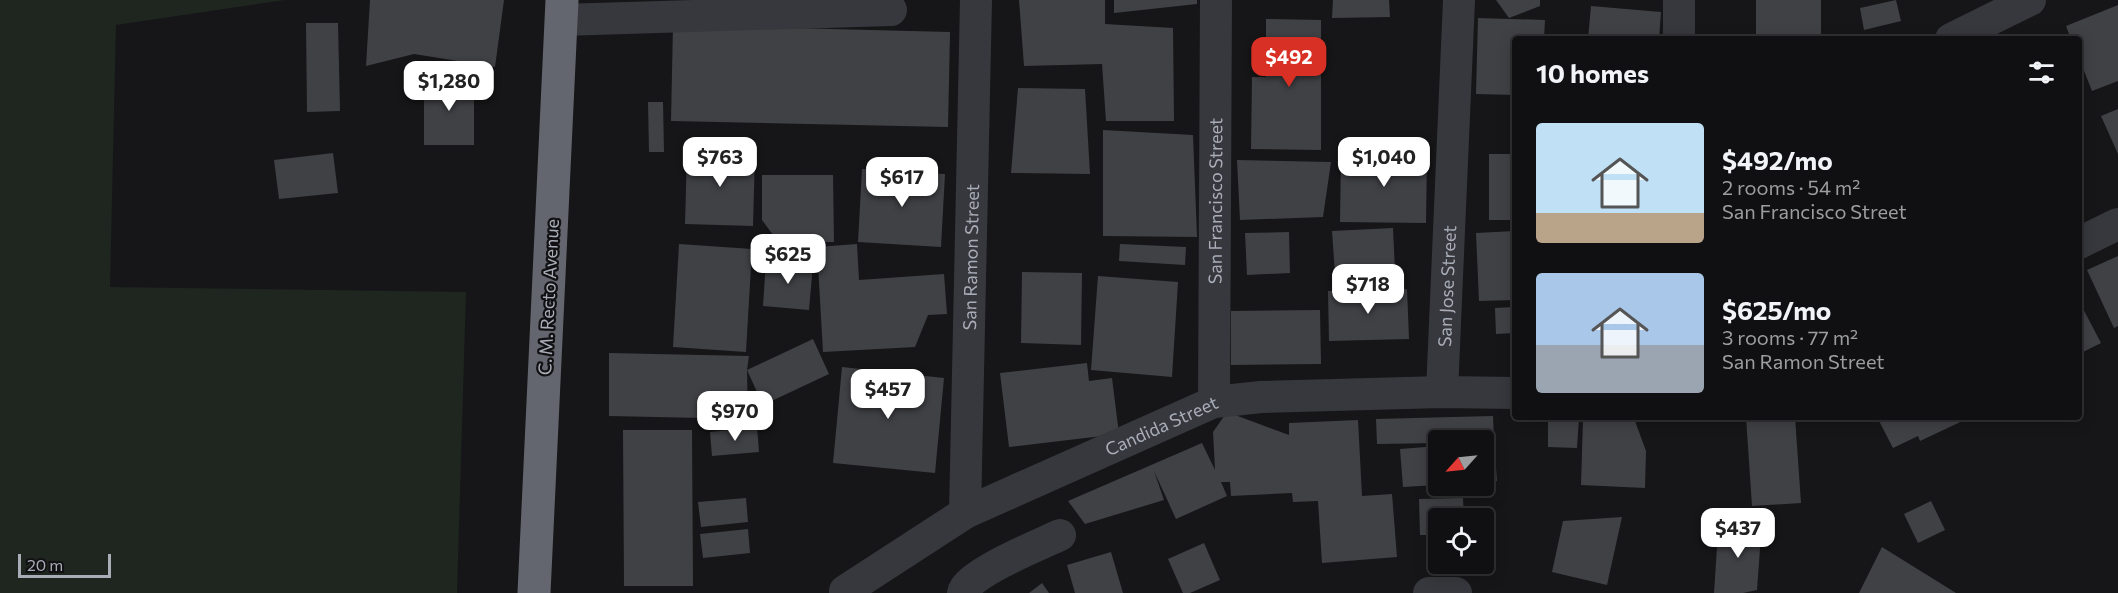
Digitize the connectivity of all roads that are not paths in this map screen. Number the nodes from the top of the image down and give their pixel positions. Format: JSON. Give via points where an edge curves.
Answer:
{"nodes":[{"id":1,"x":976,"y":0,"type":"edge"},
{"id":2,"x":1216,"y":0,"type":"edge"},
{"id":3,"x":1459,"y":0,"type":"edge"},
{"id":4,"x":1679,"y":0,"type":"edge"},
{"id":5,"x":2030,"y":0,"type":"edge"},
{"id":6,"x":684,"y":8,"type":"edge"},
{"id":7,"x":562,"y":10,"type":"edge"},
{"id":8,"x":891,"y":10,"type":"dead end"},
{"id":9,"x":1679,"y":36,"type":"edge"},
{"id":10,"x":1957,"y":36,"type":"edge"},
{"id":11,"x":2118,"y":224,"type":"edge"},
{"id":12,"x":2082,"y":242,"type":"edge"},
{"id":13,"x":1442,"y":393,"type":"junction"},
{"id":14,"x":1512,"y":393,"type":"edge"},
{"id":15,"x":1214,"y":402,"type":"junction"},
{"id":16,"x":965,"y":513,"type":"junction"},
{"id":17,"x":1060,"y":535,"type":"dead end"},
{"id":18,"x":845,"y":591,"type":"dead end"},
{"id":19,"x":534,"y":593,"type":"edge"},
{"id":20,"x":963,"y":593,"type":"edge"},
{"id":21,"x":1429,"y":593,"type":"edge"},
{"id":22,"x":1456,"y":593,"type":"edge"}],
"edges":[{"from":1,"to":16,"type":"street","name":"San Ramon Street"},
{"from":2,"to":15,"type":"street","name":"San Francisco Street"},
{"from":3,"to":13,"type":"street","name":"San Jose Street"},
{"from":4,"to":9,"type":"street"},
{"from":5,"to":10,"type":"street"},
{"from":6,"to":7,"type":"street"},
{"from":6,"to":8,"type":"street"},
{"from":7,"to":19,"type":"highway","name":"C. M. Recto Avenue"},
{"from":11,"to":12,"type":"street"},
{"from":13,"to":14,"type":"street","name":"Candida Street"},
{"from":13,"to":15,"type":"street","name":"Candida Street","via":[[1261,397]]},
{"from":15,"to":16,"type":"street","name":"Candida Street"},
{"from":16,"to":18,"type":"street","name":"Candida Street"},
{"from":17,"to":20,"type":"street","via":[[980,574]]},
{"from":21,"to":22,"type":"street"}]}
